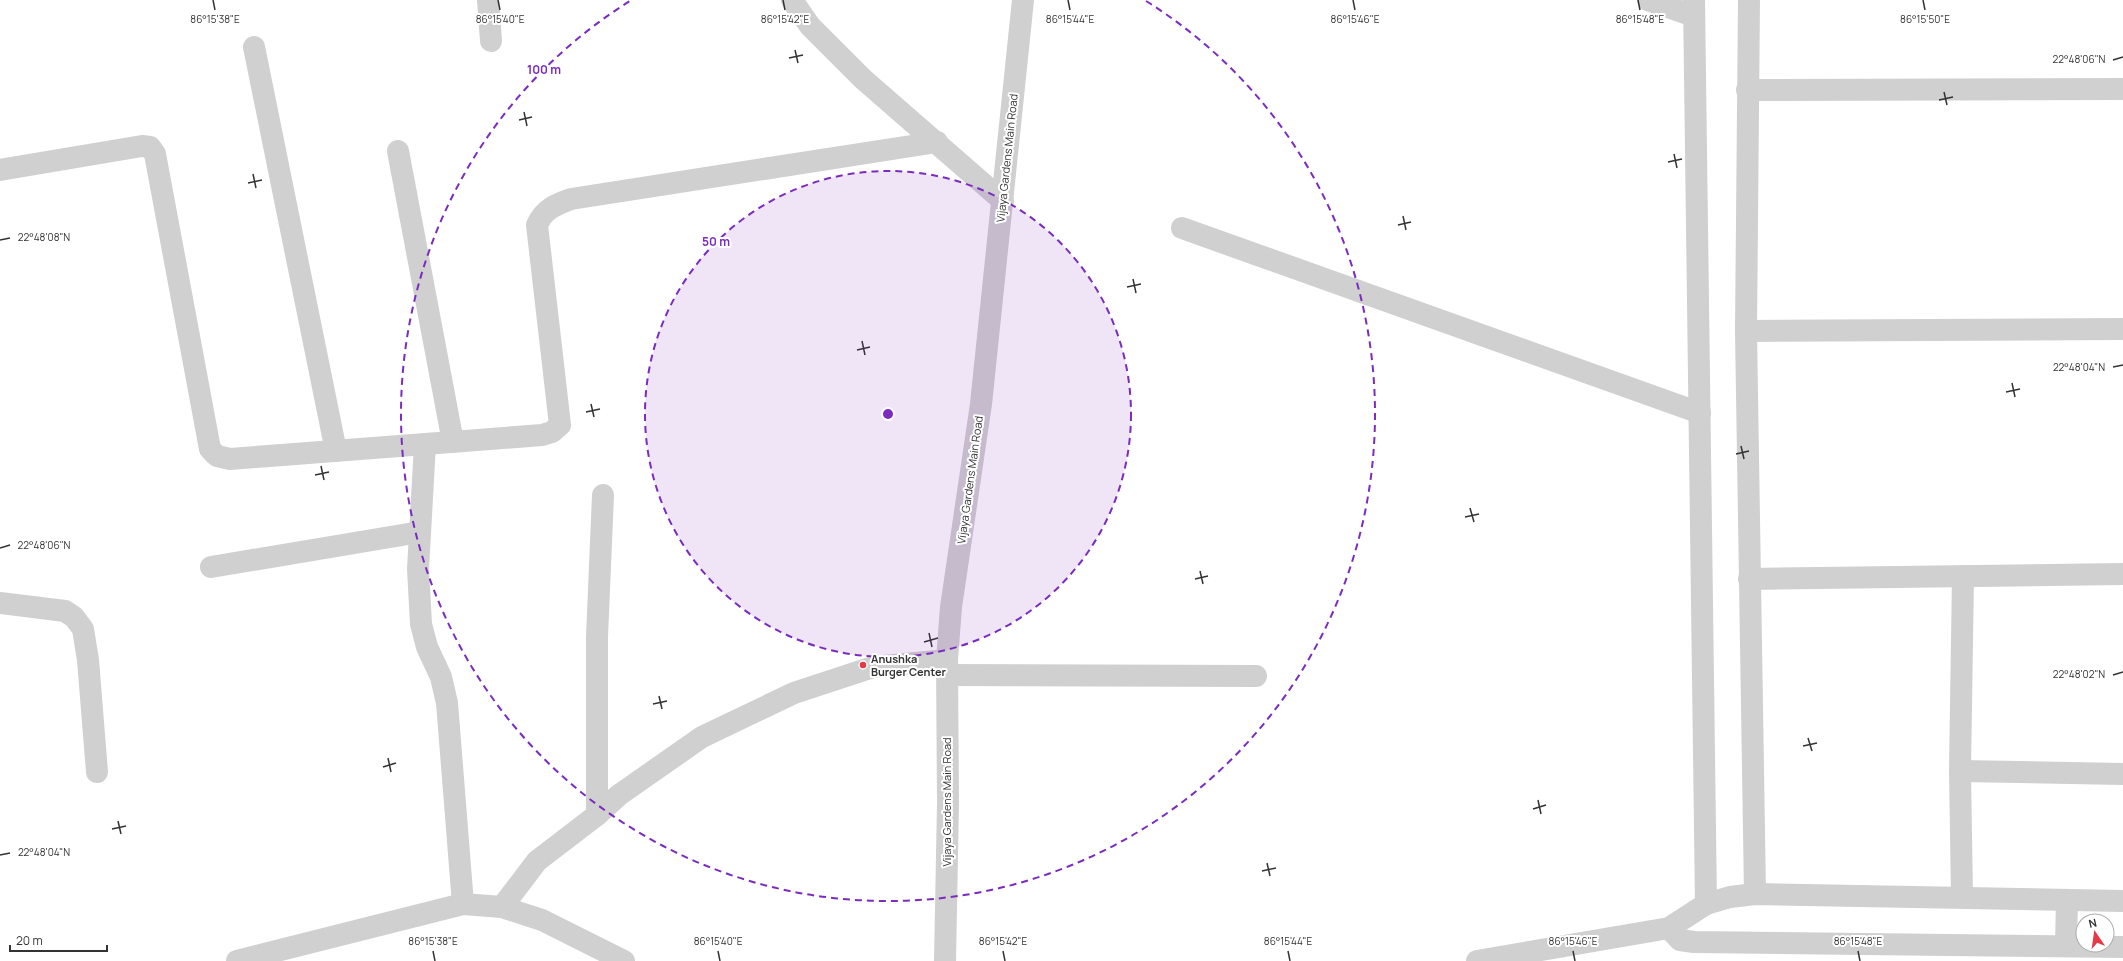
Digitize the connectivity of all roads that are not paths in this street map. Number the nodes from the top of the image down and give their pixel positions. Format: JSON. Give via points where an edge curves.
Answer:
{"nodes":[{"id":1,"x":488,"y":0,"type":"edge"},
{"id":2,"x":792,"y":0,"type":"edge"},
{"id":3,"x":1023,"y":0,"type":"edge"},
{"id":4,"x":1648,"y":0,"type":"edge"},
{"id":5,"x":1749,"y":0,"type":"edge"},
{"id":6,"x":1694,"y":8,"type":"edge"},
{"id":7,"x":491,"y":41,"type":"dead end"},
{"id":8,"x":254,"y":47,"type":"dead end"},
{"id":9,"x":2123,"y":89,"type":"edge"},
{"id":10,"x":1747,"y":90,"type":"junction"},
{"id":11,"x":937,"y":142,"type":"junction"},
{"id":12,"x":398,"y":151,"type":"dead end"},
{"id":13,"x":0,"y":170,"type":"edge"},
{"id":14,"x":1003,"y":201,"type":"junction"},
{"id":15,"x":1182,"y":228,"type":"dead end"},
{"id":16,"x":2123,"y":328,"type":"edge"},
{"id":17,"x":1746,"y":331,"type":"junction"},
{"id":18,"x":1700,"y":413,"type":"junction"},
{"id":19,"x":453,"y":442,"type":"junction"},
{"id":20,"x":425,"y":444,"type":"junction"},
{"id":21,"x":336,"y":451,"type":"junction"},
{"id":22,"x":603,"y":495,"type":"dead end"},
{"id":23,"x":420,"y":532,"type":"junction"},
{"id":24,"x":211,"y":567,"type":"dead end"},
{"id":25,"x":2123,"y":574,"type":"edge"},
{"id":26,"x":1963,"y":576,"type":"junction"},
{"id":27,"x":1749,"y":579,"type":"junction"},
{"id":28,"x":0,"y":603,"type":"edge"},
{"id":29,"x":947,"y":668,"type":"junction"},
{"id":30,"x":1256,"y":676,"type":"dead end"},
{"id":31,"x":1960,"y":770,"type":"junction"},
{"id":32,"x":97,"y":772,"type":"dead end"},
{"id":33,"x":2123,"y":774,"type":"edge"},
{"id":34,"x":597,"y":815,"type":"junction"},
{"id":35,"x":1755,"y":894,"type":"junction"},
{"id":36,"x":1962,"y":897,"type":"junction"},
{"id":37,"x":2067,"y":900,"type":"junction"},
{"id":38,"x":2123,"y":901,"type":"edge"},
{"id":39,"x":463,"y":904,"type":"junction"},
{"id":40,"x":1706,"y":904,"type":"junction"},
{"id":41,"x":502,"y":907,"type":"junction"},
{"id":42,"x":1669,"y":928,"type":"junction"},
{"id":43,"x":2066,"y":946,"type":"junction"},
{"id":44,"x":2123,"y":947,"type":"edge"},
{"id":45,"x":2023,"y":953,"type":"edge"},
{"id":46,"x":237,"y":961,"type":"edge"},
{"id":47,"x":624,"y":961,"type":"edge"},
{"id":48,"x":945,"y":961,"type":"edge"},
{"id":49,"x":1477,"y":961,"type":"edge"}],
"edges":[{"from":1,"to":7,"type":"street"},
{"from":2,"to":11,"type":"street","via":[[810,26],[853,68]]},
{"from":3,"to":14,"type":"street","name":"Vijaya Gardens Main Road"},
{"from":4,"to":6,"type":"street"},
{"from":5,"to":10,"type":"street"},
{"from":6,"to":18,"type":"street"},
{"from":8,"to":21,"type":"street"},
{"from":9,"to":10,"type":"street"},
{"from":10,"to":17,"type":"street"},
{"from":11,"to":14,"type":"street"},
{"from":11,"to":19,"type":"street","via":[[571,199],[552,206],[542,214],[537,225],[560,425],[542,436]]},
{"from":12,"to":19,"type":"street"},
{"from":13,"to":21,"type":"street","via":[[142,146],[150,147],[155,154],[210,449],[217,456],[230,460]]},
{"from":14,"to":29,"type":"street","name":"Vijaya Gardens Main Road","via":[[981,404],[951,607]]},
{"from":15,"to":18,"type":"street"},
{"from":16,"to":17,"type":"street"},
{"from":17,"to":27,"type":"street"},
{"from":18,"to":40,"type":"street"},
{"from":19,"to":20,"type":"street"},
{"from":20,"to":21,"type":"street"},
{"from":20,"to":23,"type":"street"},
{"from":22,"to":34,"type":"street","via":[[598,637]]},
{"from":23,"to":24,"type":"street"},
{"from":23,"to":39,"type":"street","via":[[418,569],[421,624],[427,647],[441,677],[447,703]]},
{"from":25,"to":26,"type":"street"},
{"from":26,"to":27,"type":"street"},
{"from":26,"to":31,"type":"street"},
{"from":27,"to":35,"type":"street"},
{"from":28,"to":32,"type":"street","via":[[64,611],[74,617],[82,629],[88,660]]},
{"from":29,"to":30,"type":"street"},
{"from":29,"to":34,"type":"street","via":[[873,667],[794,693],[702,737],[620,795]]},
{"from":29,"to":48,"type":"street","name":"Vijaya Gardens Main Road"},
{"from":31,"to":33,"type":"street"},
{"from":31,"to":36,"type":"street"},
{"from":34,"to":41,"type":"street","via":[[537,861]]},
{"from":35,"to":36,"type":"street"},
{"from":35,"to":40,"type":"street","via":[[1730,897]]},
{"from":36,"to":37,"type":"street"},
{"from":37,"to":38,"type":"street"},
{"from":37,"to":43,"type":"street"},
{"from":39,"to":41,"type":"street"},
{"from":39,"to":46,"type":"street"},
{"from":40,"to":42,"type":"street"},
{"from":41,"to":47,"type":"street","via":[[542,920]]},
{"from":42,"to":45,"type":"street","via":[[1680,940],[1694,942]]},
{"from":42,"to":49,"type":"street"},
{"from":43,"to":44,"type":"street"},
{"from":43,"to":45,"type":"street"}]}
